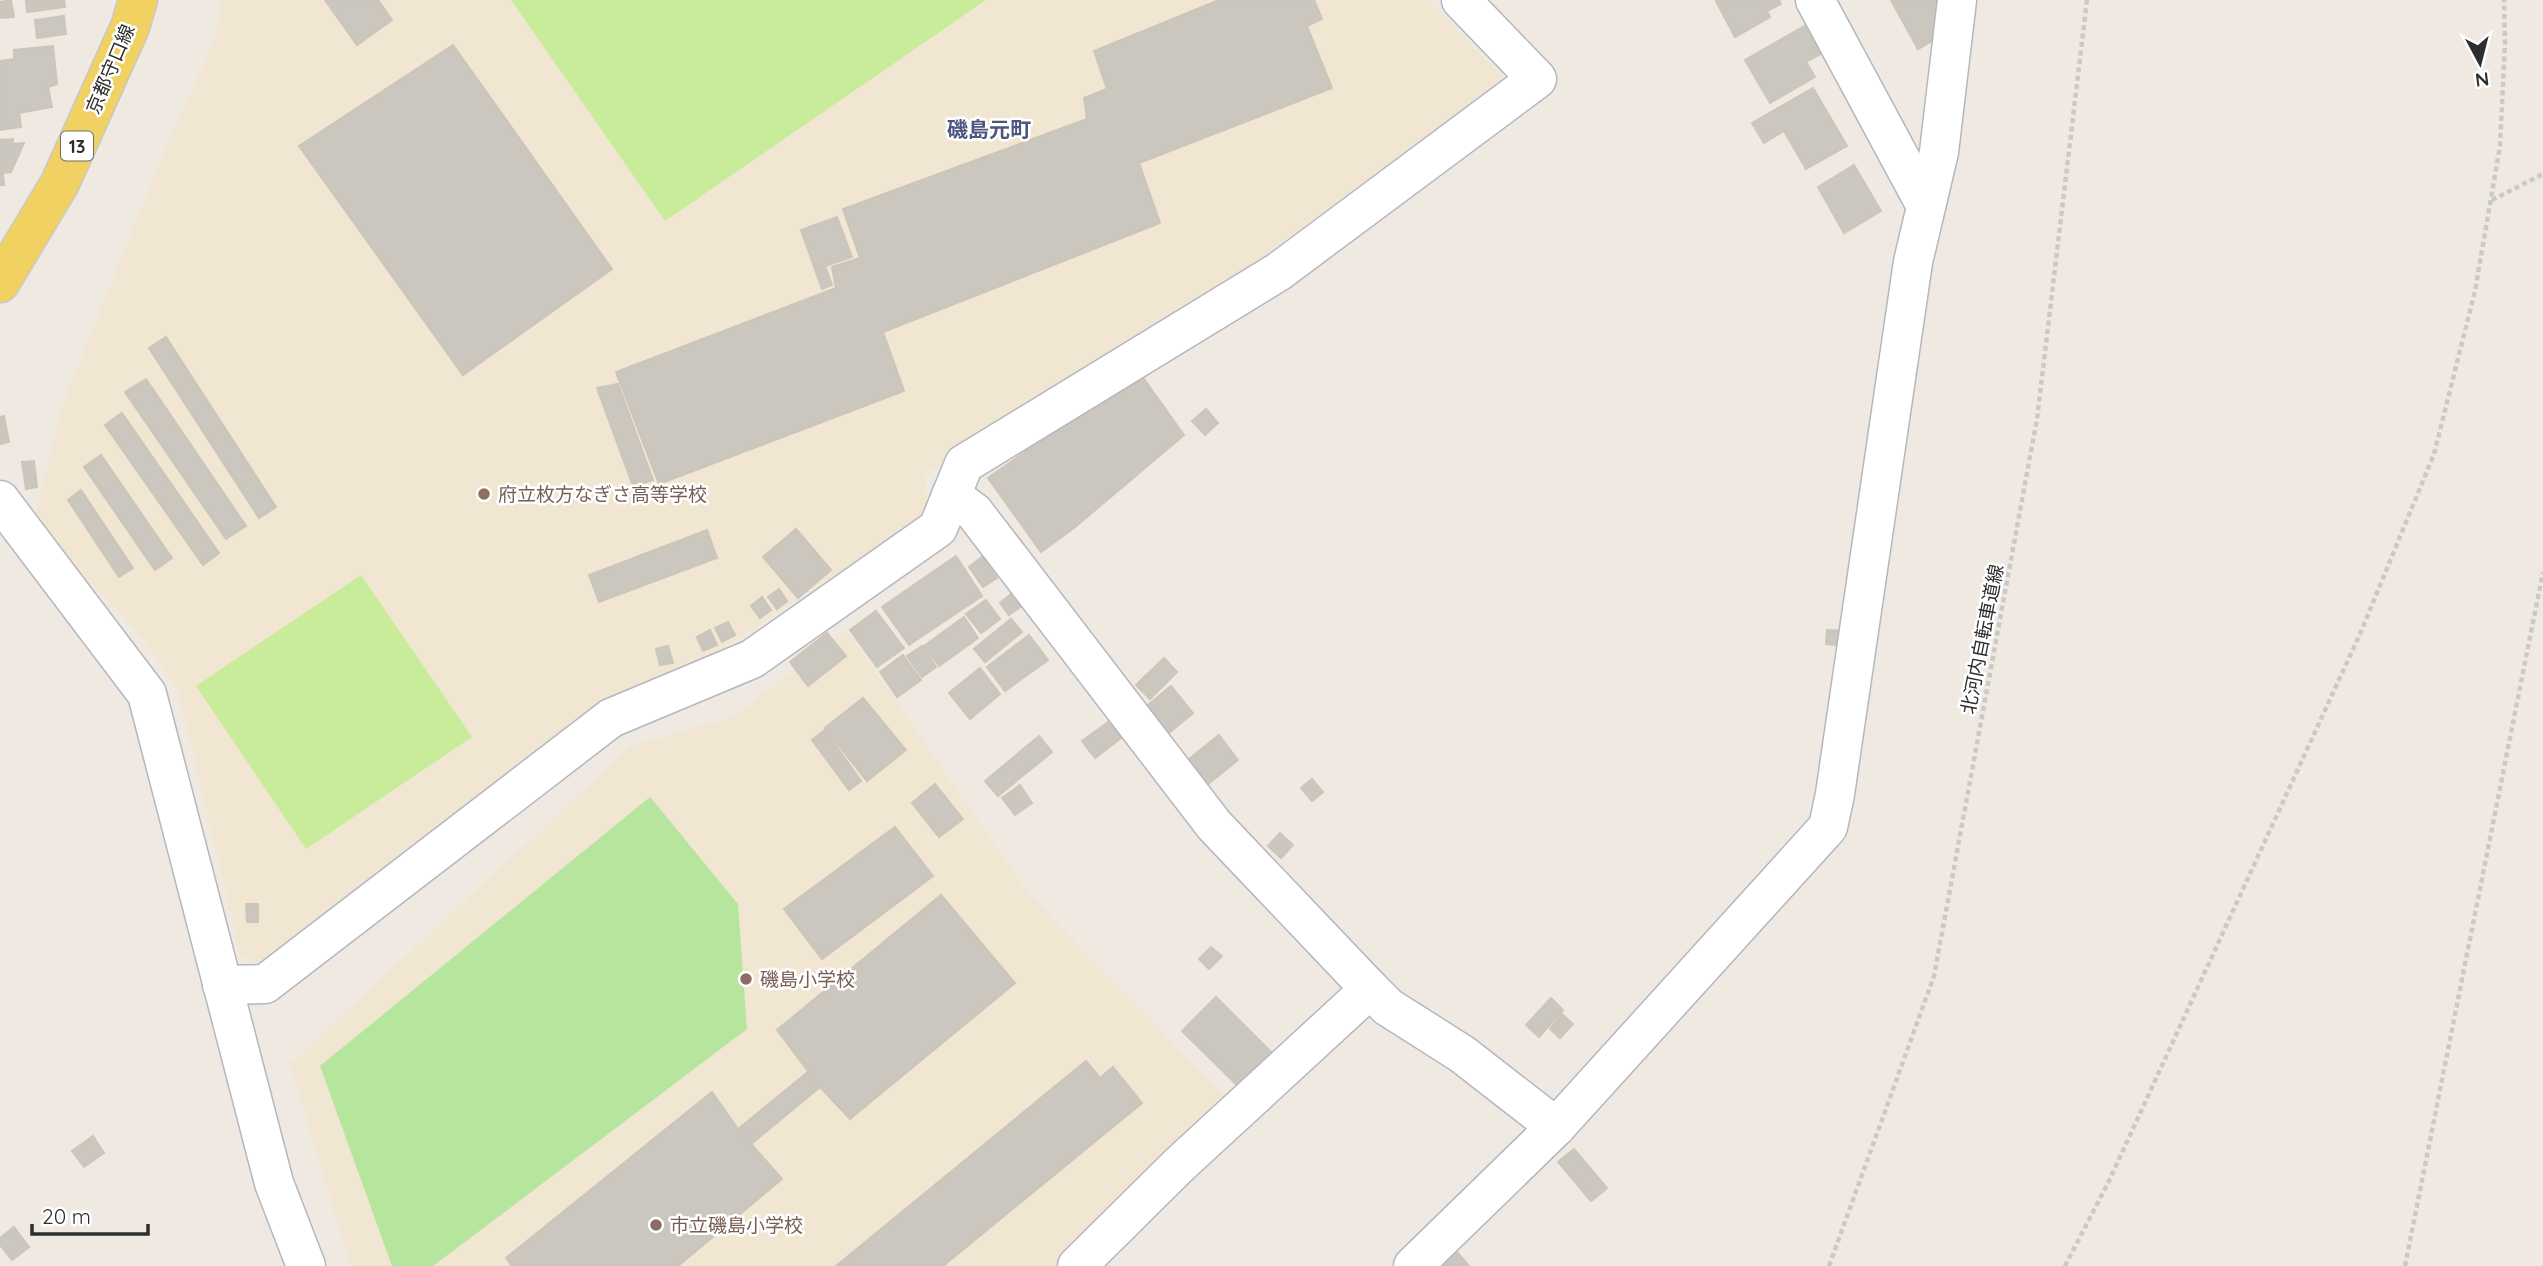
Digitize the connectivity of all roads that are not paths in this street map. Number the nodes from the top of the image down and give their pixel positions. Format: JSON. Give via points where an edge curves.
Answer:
{"nodes":[{"id":1,"x":138,"y":0,"type":"edge"},
{"id":2,"x":1461,"y":0,"type":"edge"},
{"id":3,"x":1815,"y":0,"type":"edge"},
{"id":4,"x":1957,"y":0,"type":"edge"},
{"id":5,"x":1926,"y":206,"type":"junction"},
{"id":6,"x":0,"y":283,"type":"edge"},
{"id":7,"x":951,"y":495,"type":"junction"},
{"id":8,"x":0,"y":500,"type":"edge"},
{"id":9,"x":222,"y":985,"type":"junction"},
{"id":10,"x":1370,"y":989,"type":"junction"},
{"id":11,"x":1556,"y":1126,"type":"junction"},
{"id":12,"x":306,"y":1266,"type":"edge"},
{"id":13,"x":1077,"y":1266,"type":"edge"},
{"id":14,"x":1413,"y":1266,"type":"edge"}],
"edges":[{"from":1,"to":6,"type":"main road","name":"京都守口線","number":"13","via":[[60,183]]},
{"from":2,"to":7,"type":"street","via":[[1536,79],[1278,272],[964,464]]},
{"from":3,"to":5,"type":"street"},
{"from":4,"to":5,"type":"street","via":[[1939,152]]},
{"from":5,"to":11,"type":"street","via":[[1913,262],[1828,827]]},
{"from":7,"to":9,"type":"street","via":[[938,528],[752,660],[611,718],[265,984]]},
{"from":7,"to":10,"type":"street","via":[[974,512],[1214,825]]},
{"from":8,"to":9,"type":"street","via":[[147,694]]},
{"from":9,"to":12,"type":"street","via":[[274,1183]]},
{"from":10,"to":11,"type":"street","via":[[1388,1007],[1462,1054]]},
{"from":10,"to":13,"type":"street"},
{"from":11,"to":14,"type":"street"}]}
